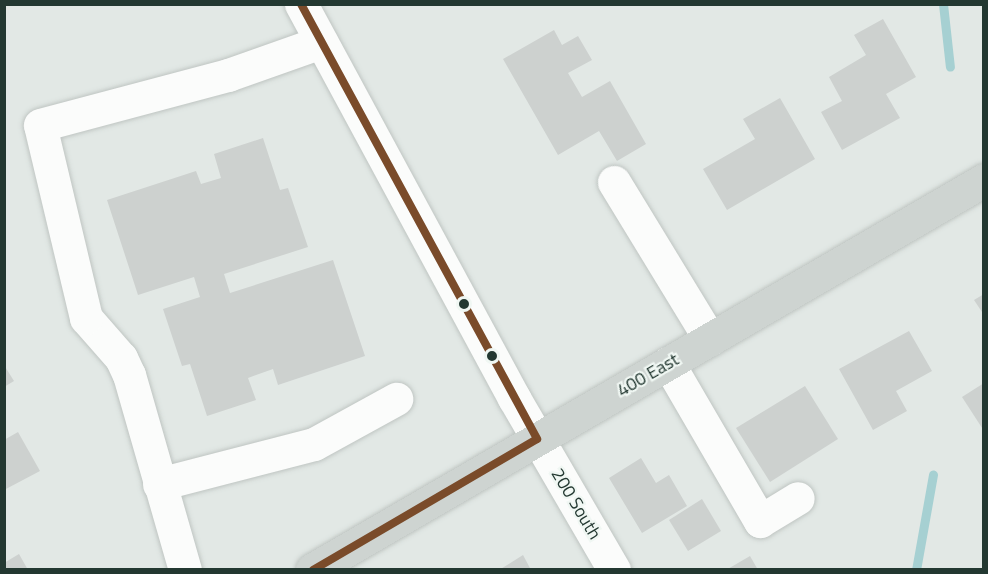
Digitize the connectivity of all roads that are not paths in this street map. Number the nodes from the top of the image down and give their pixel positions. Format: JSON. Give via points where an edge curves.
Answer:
{"nodes":[{"id":1,"x":301,"y":4,"type":"edge"},
{"id":2,"x":321,"y":42,"type":"junction"},
{"id":3,"x":984,"y":180,"type":"edge"},
{"id":4,"x":614,"y":182,"type":"dead end"},
{"id":5,"x":710,"y":339,"type":"junction"},
{"id":6,"x":668,"y":363,"type":"junction"},
{"id":7,"x":396,"y":399,"type":"dead end"},
{"id":8,"x":537,"y":439,"type":"junction"},
{"id":9,"x":159,"y":484,"type":"junction"},
{"id":10,"x":798,"y":498,"type":"dead end"},
{"id":11,"x":184,"y":570,"type":"edge"},
{"id":12,"x":312,"y":570,"type":"edge"},
{"id":13,"x":614,"y":570,"type":"edge"}],
"edges":[{"from":1,"to":2,"type":"street","name":"200 South"},
{"from":2,"to":8,"type":"street","name":"200 South"},
{"from":2,"to":9,"type":"street","via":[[228,75],[40,125],[86,318],[121,358],[129,375]]},
{"from":3,"to":5,"type":"main road","name":"400 East"},
{"from":4,"to":5,"type":"street"},
{"from":5,"to":6,"type":"main road","name":"400 East"},
{"from":6,"to":8,"type":"main road","name":"400 East"},
{"from":6,"to":10,"type":"street","via":[[760,521]]},
{"from":7,"to":9,"type":"street","via":[[315,444]]},
{"from":8,"to":12,"type":"main road","name":"400 East"},
{"from":8,"to":13,"type":"street","name":"200 South"},
{"from":9,"to":11,"type":"street"}]}
